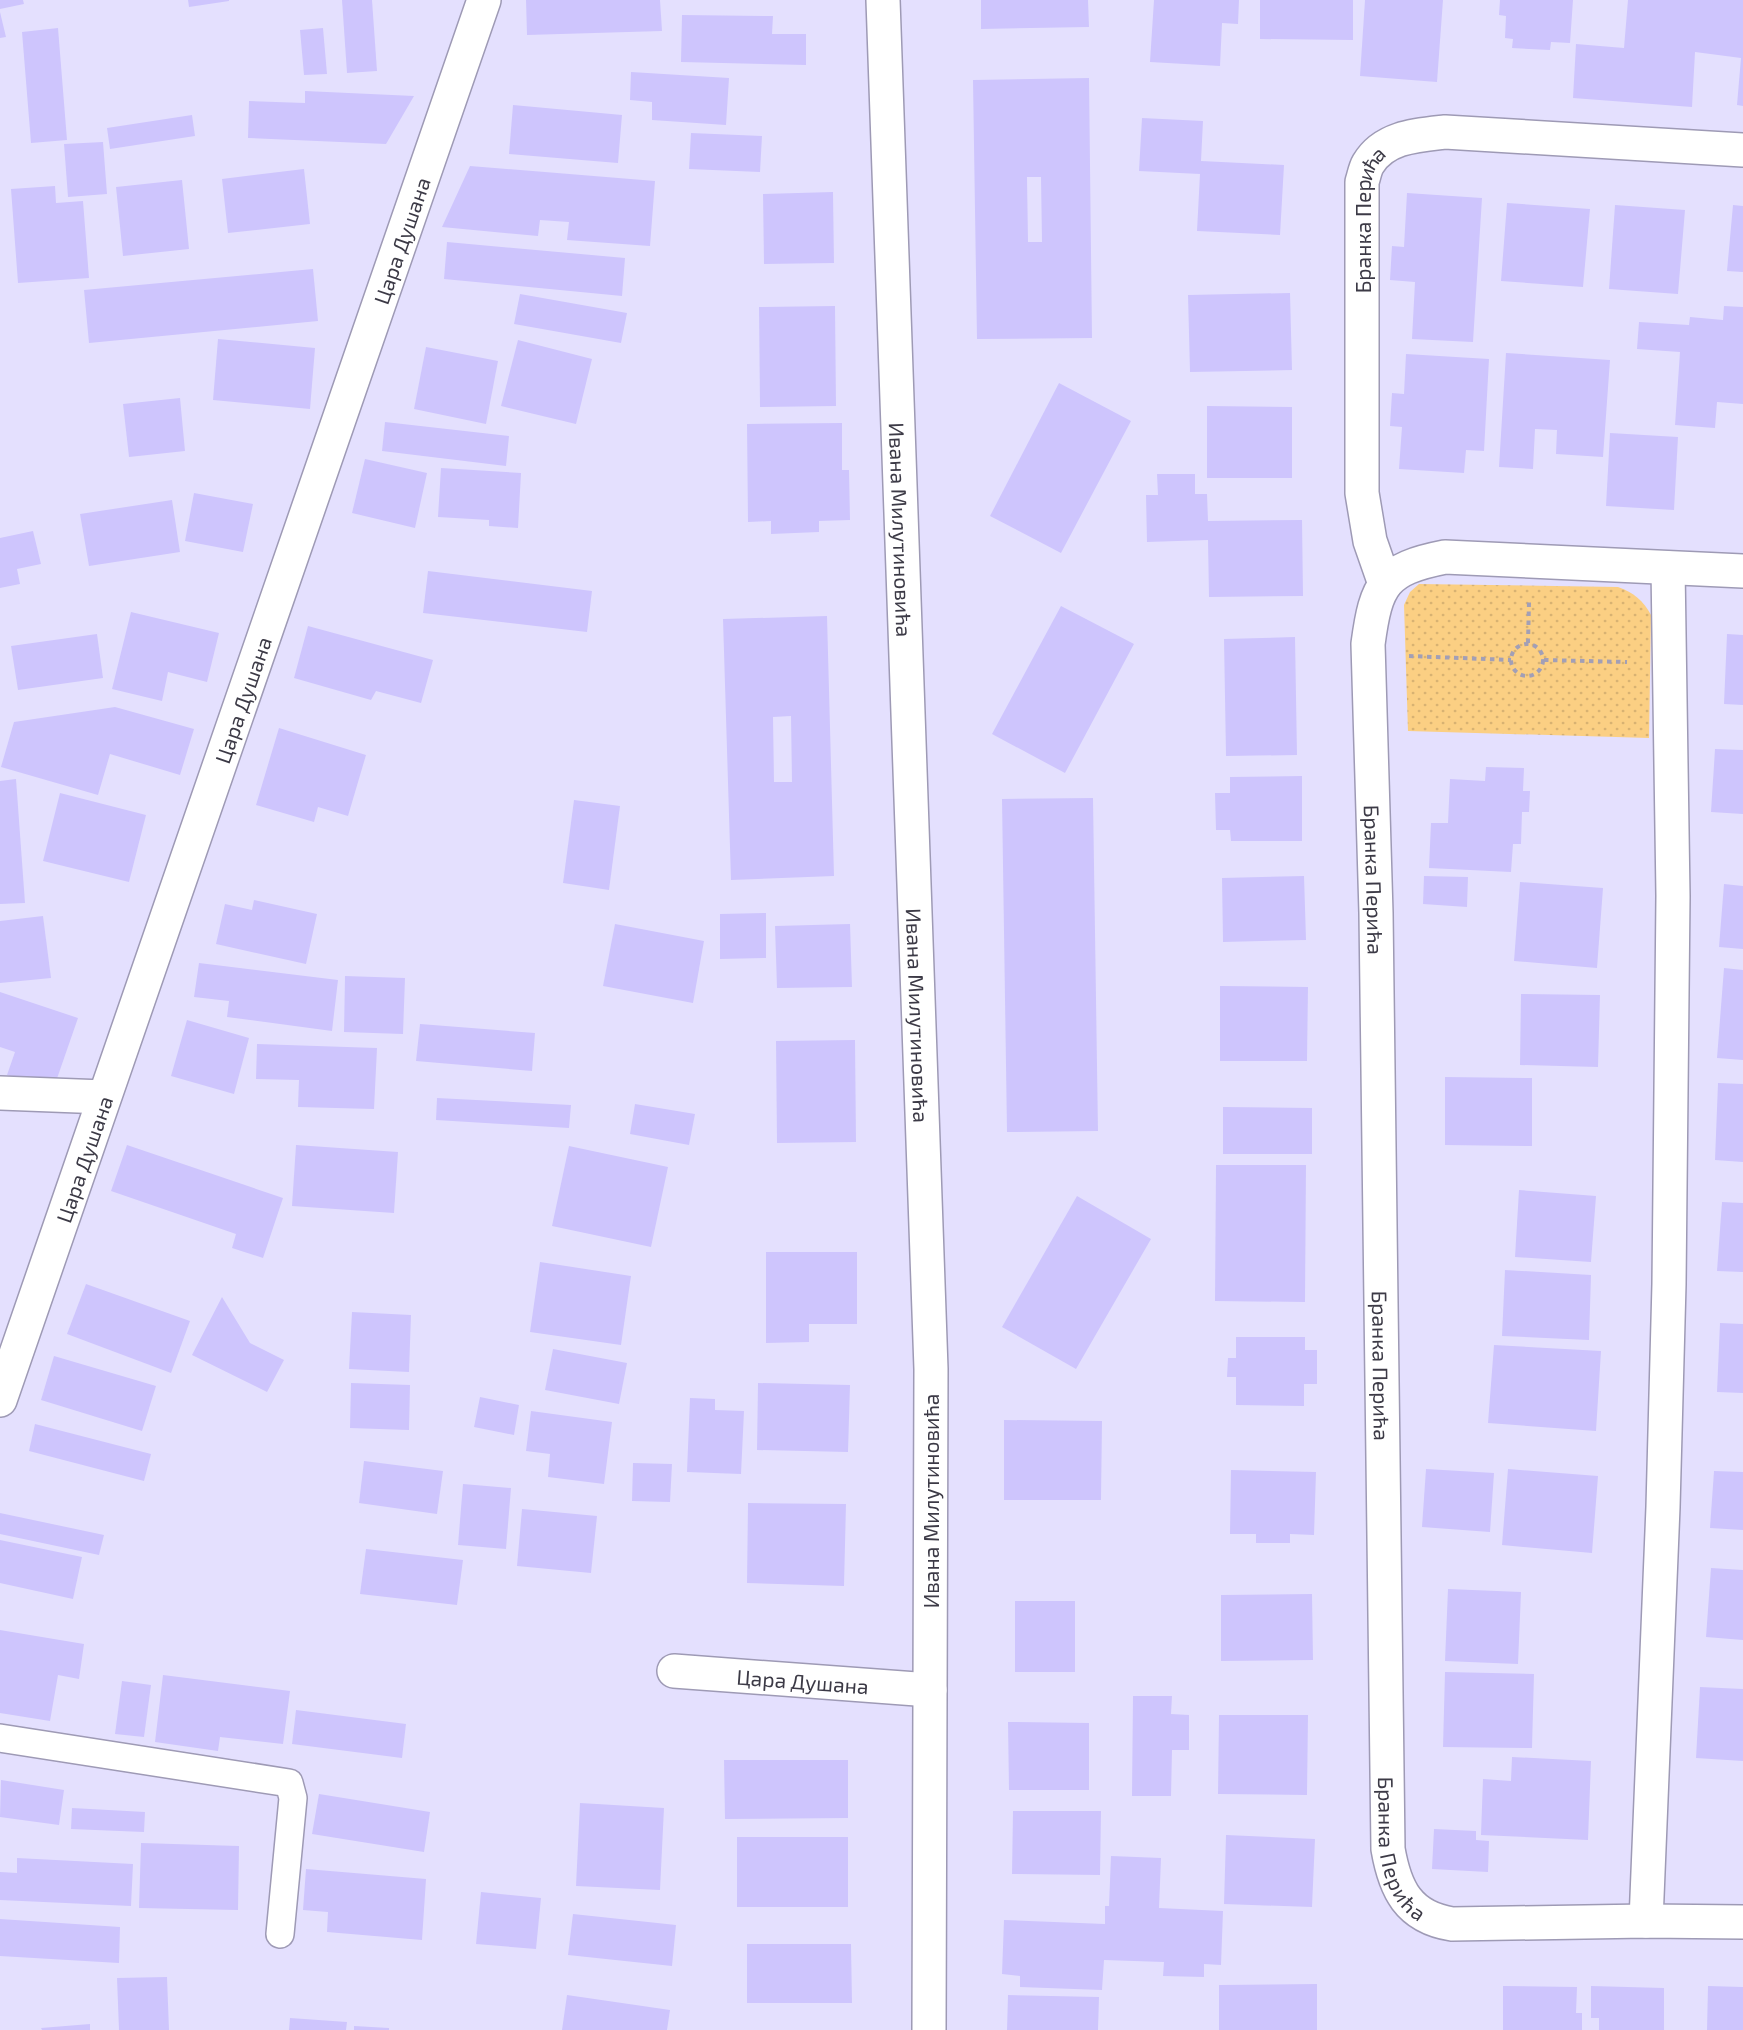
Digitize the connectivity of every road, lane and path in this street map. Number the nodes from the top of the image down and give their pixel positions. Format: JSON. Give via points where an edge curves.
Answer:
{"nodes":[{"id":1,"x":484,"y":0,"type":"edge"},
{"id":2,"x":883,"y":0,"type":"edge"},
{"id":3,"x":1743,"y":150,"type":"edge"},
{"id":4,"x":1668,"y":568,"type":"junction"},
{"id":5,"x":1743,"y":572,"type":"edge"},
{"id":6,"x":1384,"y":584,"type":"junction"},
{"id":7,"x":1529,"y":597,"type":"dead end"},
{"id":8,"x":1528,"y":643,"type":"junction"},
{"id":9,"x":1406,"y":656,"type":"dead end"},
{"id":10,"x":1510,"y":660,"type":"junction"},
{"id":11,"x":1544,"y":660,"type":"junction"},
{"id":12,"x":1639,"y":663,"type":"dead end"},
{"id":13,"x":0,"y":1093,"type":"edge"},
{"id":14,"x":104,"y":1097,"type":"junction"},
{"id":15,"x":0,"y":1400,"type":"edge"},
{"id":16,"x":674,"y":1671,"type":"dead end"},
{"id":17,"x":930,"y":1690,"type":"junction"},
{"id":18,"x":0,"y":1737,"type":"edge"},
{"id":19,"x":1646,"y":1921,"type":"junction"},
{"id":20,"x":1743,"y":1922,"type":"edge"},
{"id":21,"x":280,"y":1934,"type":"dead end"},
{"id":22,"x":929,"y":2030,"type":"edge"}],
"edges":[{"from":1,"to":14,"type":"street","name":"Цара Душана"},
{"from":2,"to":17,"type":"street","name":"Ивана Милутиновића","via":[[931,1369]]},
{"from":3,"to":6,"type":"street","name":"Бранка Перића","via":[[1445,132],[1394,141],[1368,164],[1362,182],[1362,493],[1370,541]]},
{"from":4,"to":5,"type":"street"},
{"from":4,"to":6,"type":"street","via":[[1445,557],[1403,569]]},
{"from":4,"to":19,"type":"street","via":[[1673,896],[1669,1284]]},
{"from":6,"to":19,"type":"street","name":"Бранка Перића","via":[[1373,607],[1368,644],[1376,913],[1388,1849],[1392,1873],[1409,1903],[1436,1921]]},
{"from":7,"to":8,"type":"path"},
{"from":8,"to":10,"type":"path","via":[[1519,645]]},
{"from":8,"to":11,"type":"path","via":[[1543,652]]},
{"from":9,"to":10,"type":"path"},
{"from":10,"to":11,"type":"path","via":[[1519,674],[1527,677],[1541,669]]},
{"from":11,"to":12,"type":"path"},
{"from":13,"to":14,"type":"street"},
{"from":14,"to":15,"type":"street","name":"Цара Душана"},
{"from":16,"to":17,"type":"street","name":"Цара Душана"},
{"from":17,"to":22,"type":"street","name":"Ивана Милутиновића"},
{"from":18,"to":21,"type":"lane","via":[[289,1783],[293,1798]]},
{"from":19,"to":20,"type":"street","name":"Бранка Перића"}]}
